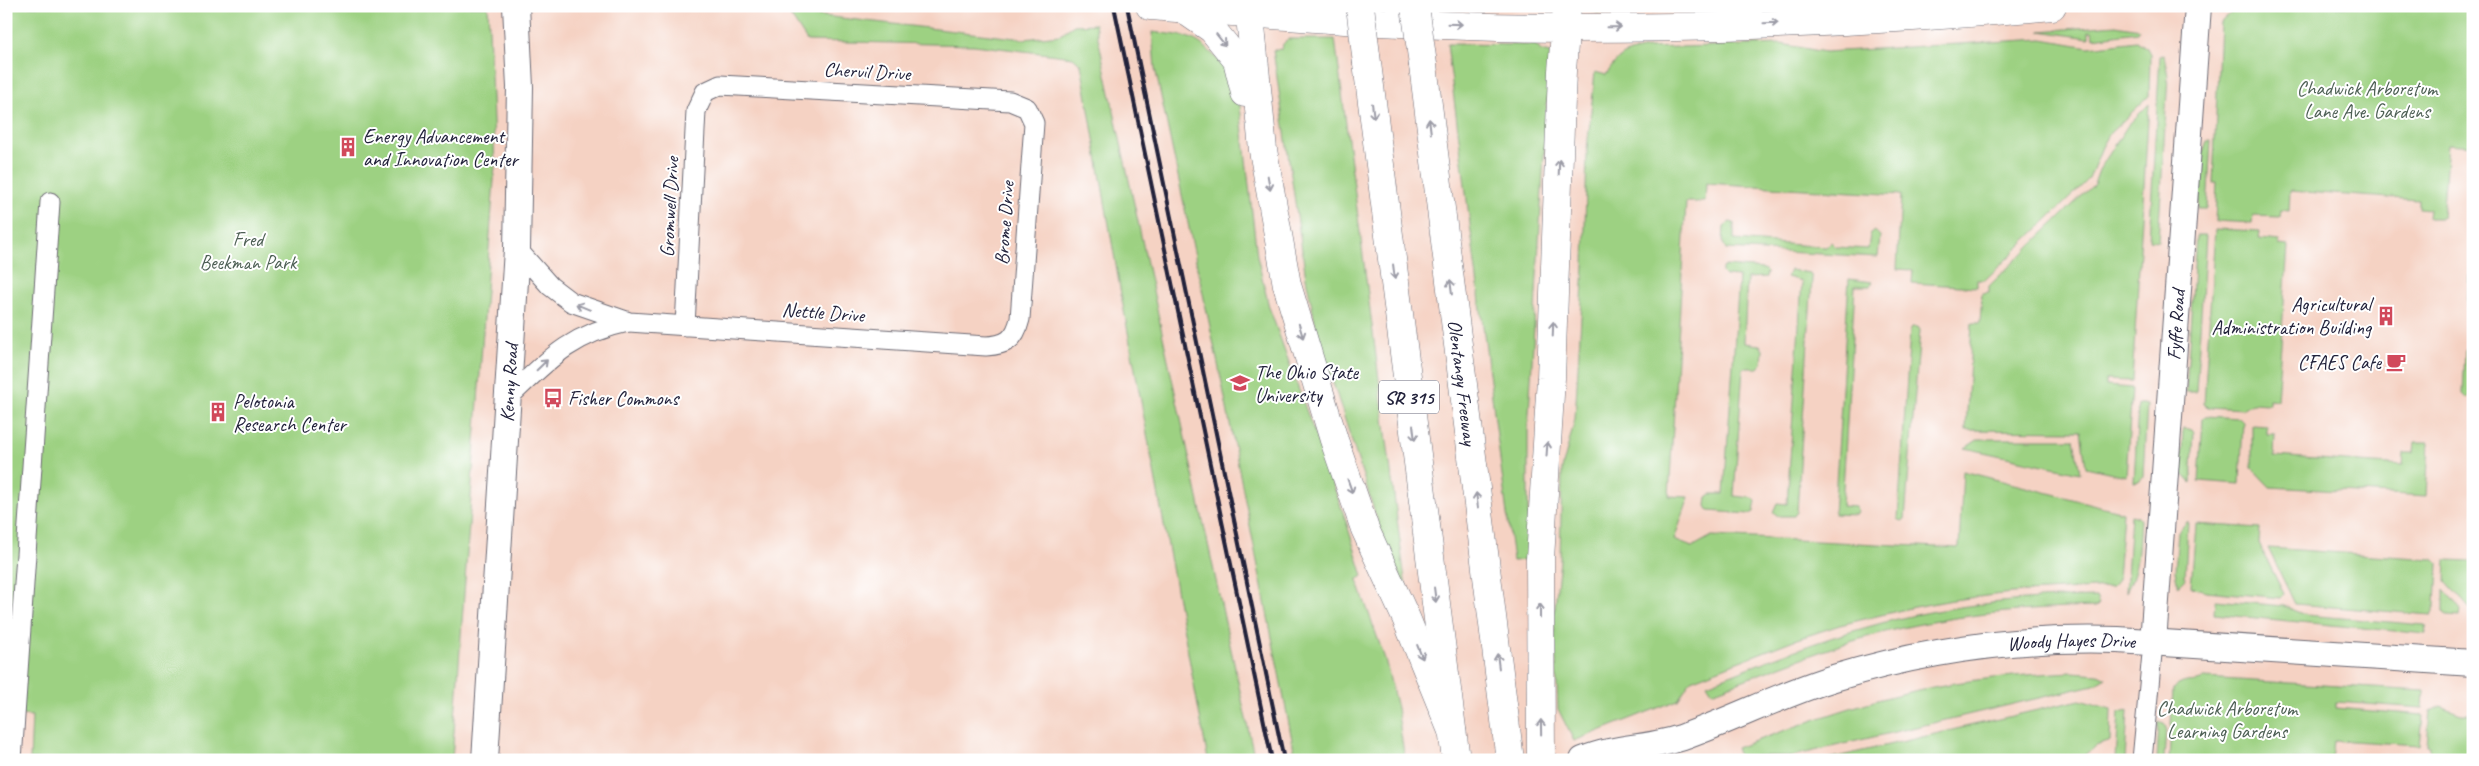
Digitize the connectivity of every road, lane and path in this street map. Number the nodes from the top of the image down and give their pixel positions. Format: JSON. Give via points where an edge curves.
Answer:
{"nodes":[{"id":1,"x":516,"y":6,"type":"edge"},
{"id":2,"x":1150,"y":6,"type":"edge"},
{"id":3,"x":1360,"y":6,"type":"edge"},
{"id":4,"x":1415,"y":6,"type":"edge"},
{"id":5,"x":2052,"y":6,"type":"edge"},
{"id":6,"x":2198,"y":6,"type":"edge"},
{"id":7,"x":1183,"y":9,"type":"junction"},
{"id":8,"x":1249,"y":10,"type":"edge"},
{"id":9,"x":1566,"y":17,"type":"edge"},
{"id":10,"x":705,"y":92,"type":"joint"},
{"id":11,"x":1027,"y":108,"type":"joint"},
{"id":12,"x":1263,"y":150,"type":"junction"},
{"id":13,"x":50,"y":202,"type":"dead end"},
{"id":14,"x":517,"y":249,"type":"junction"},
{"id":15,"x":629,"y":322,"type":"junction"},
{"id":16,"x":685,"y":326,"type":"junction"},
{"id":17,"x":1012,"y":340,"type":"joint"},
{"id":18,"x":507,"y":399,"type":"junction"},
{"id":19,"x":2153,"y":643,"type":"junction"},
{"id":20,"x":2473,"y":663,"type":"edge"},
{"id":21,"x":1452,"y":731,"type":"junction"},
{"id":22,"x":1684,"y":749,"type":"edge"},
{"id":23,"x":12,"y":760,"type":"edge"},
{"id":24,"x":485,"y":760,"type":"edge"},
{"id":25,"x":1456,"y":760,"type":"edge"},
{"id":26,"x":1510,"y":760,"type":"edge"},
{"id":27,"x":1541,"y":760,"type":"edge"},
{"id":28,"x":1583,"y":760,"type":"edge"},
{"id":29,"x":1652,"y":760,"type":"edge"},
{"id":30,"x":2142,"y":760,"type":"edge"}],
"edges":[{"from":1,"to":14,"type":"street","name":"Kenny Road","via":[[520,88]]},
{"from":2,"to":7,"type":"main road"},
{"from":3,"to":21,"type":"main road","number":"SR 315","one_way":true,"bridge":true},
{"from":26,"to":4,"type":"main road","name":"Olentangy Freeway","number":"SR 315","one_way":true,"bridge":true},
{"from":9,"to":5,"type":"main road","one_way":true,"via":[[1918,18]]},
{"from":6,"to":19,"type":"street","name":"Fyffe Road"},
{"from":7,"to":8,"type":"main road"},
{"from":7,"to":12,"type":"main road","one_way":true,"via":[[1212,29],[1237,60]]},
{"from":8,"to":9,"type":"main road","one_way":true,"via":[[1376,21]]},
{"from":8,"to":12,"type":"main road"},
{"from":27,"to":9,"type":"main road","one_way":true,"via":[[1540,559]]},
{"from":10,"to":11,"type":"street","name":"Chervil Drive","via":[[720,85],[1010,101]]},
{"from":10,"to":16,"type":"street","name":"Gromwell Drive","via":[[696,111]]},
{"from":11,"to":17,"type":"street","name":"Brome Drive","via":[[1034,123],[1020,320]]},
{"from":12,"to":21,"type":"main road","one_way":true,"via":[[1287,285],[1334,440],[1365,529]]},
{"from":13,"to":23,"type":"street"},
{"from":15,"to":14,"type":"street","name":"Nettle Drive","one_way":true,"via":[[571,302],[550,286]]},
{"from":14,"to":18,"type":"street","name":"Kenny Road"},
{"from":15,"to":16,"type":"street","name":"Nettle Drive"},
{"from":18,"to":15,"type":"street","name":"Nettle Drive","one_way":true,"via":[[552,356],[576,339]]},
{"from":16,"to":17,"type":"street","name":"Nettle Drive","via":[[986,346]]},
{"from":18,"to":24,"type":"street","name":"Kenny Road"},
{"from":19,"to":20,"type":"street","name":"Woody Hayes Drive"},
{"from":19,"to":22,"type":"street","name":"Woody Hayes Drive","via":[[2090,639],[2007,644],[1922,656],[1833,678]]},
{"from":19,"to":30,"type":"street"},
{"from":21,"to":25,"type":"main road","number":"SR 315"},
{"from":22,"to":28,"type":"street","name":"Woody Hayes Drive","via":[[1600,753]]},
{"from":22,"to":29,"type":"street","name":"Woody Hayes Drive"}]}
